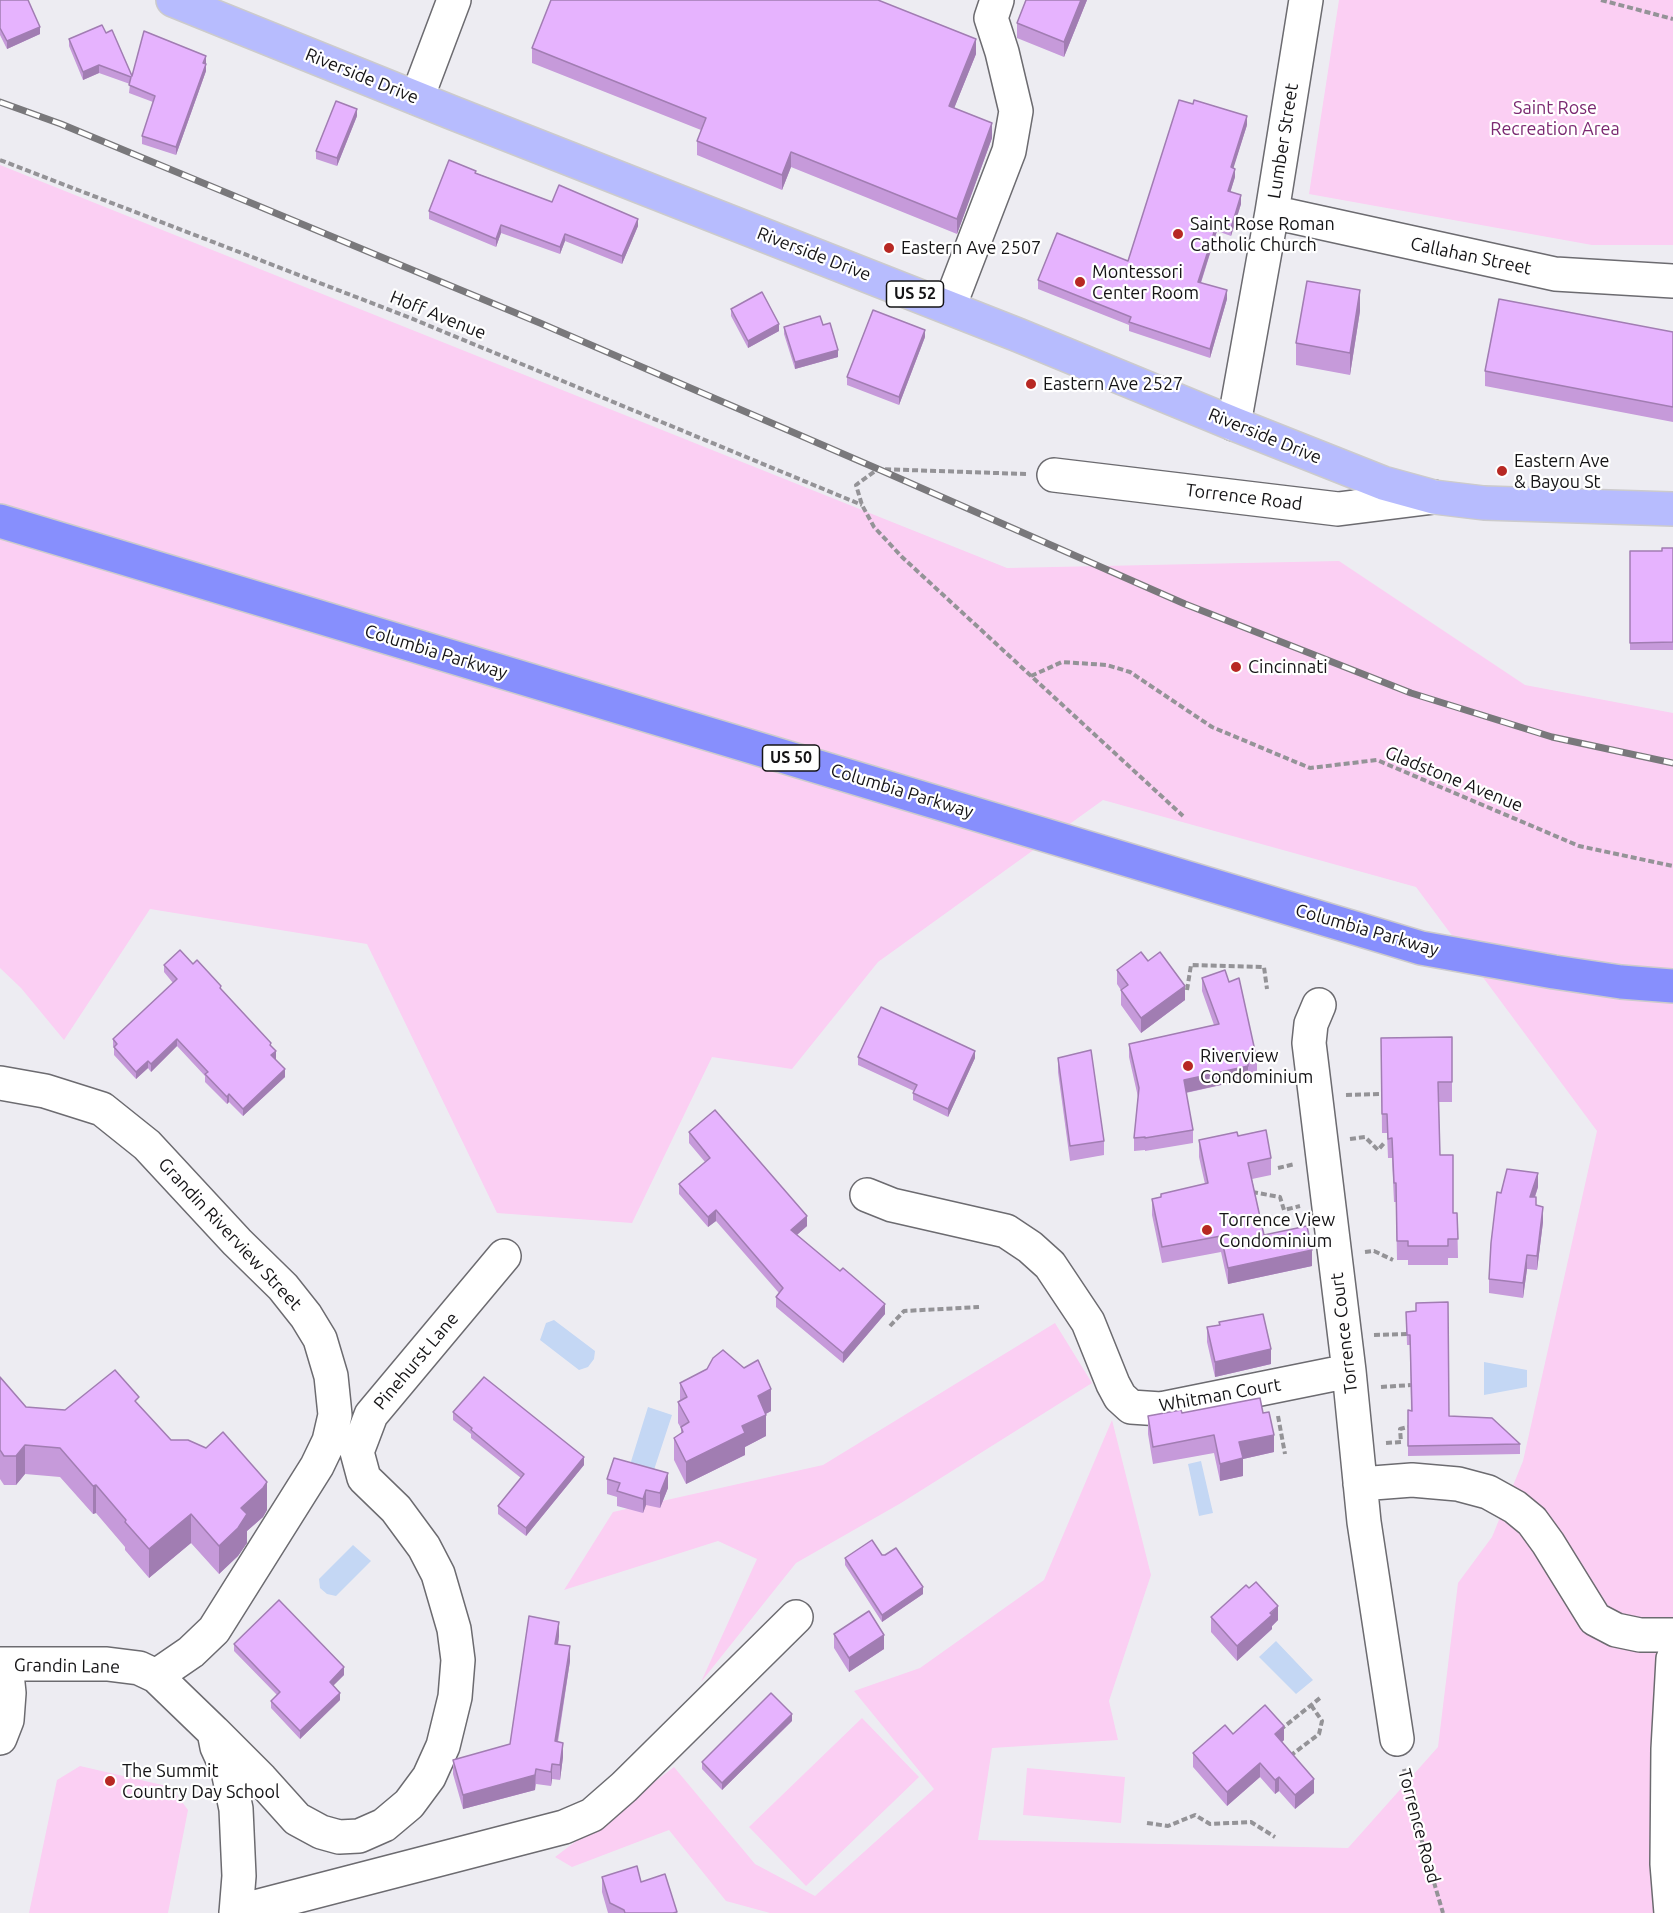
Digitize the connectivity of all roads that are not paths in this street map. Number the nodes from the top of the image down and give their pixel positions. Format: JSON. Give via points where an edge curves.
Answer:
{"nodes":[{"id":1,"x":173,"y":0,"type":"edge"},
{"id":2,"x":454,"y":0,"type":"edge"},
{"id":3,"x":997,"y":0,"type":"edge"},
{"id":4,"x":1306,"y":0,"type":"edge"},
{"id":5,"x":417,"y":98,"type":"junction"},
{"id":6,"x":1272,"y":212,"type":"junction"},
{"id":7,"x":1673,"y":281,"type":"edge"},
{"id":8,"x":949,"y":307,"type":"junction"},
{"id":9,"x":1234,"y":424,"type":"junction"},
{"id":10,"x":1053,"y":475,"type":"road end"},
{"id":11,"x":1434,"y":497,"type":"junction"},
{"id":12,"x":1673,"y":508,"type":"edge"},
{"id":13,"x":0,"y":521,"type":"edge"},
{"id":14,"x":1668,"y":987,"type":"edge"},
{"id":15,"x":1319,"y":1005,"type":"dead end"},
{"id":16,"x":0,"y":1083,"type":"edge"},
{"id":17,"x":867,"y":1195,"type":"dead end"},
{"id":18,"x":504,"y":1256,"type":"dead end"},
{"id":19,"x":1362,"y":1379,"type":"junction"},
{"id":20,"x":1360,"y":1484,"type":"junction"},
{"id":21,"x":796,"y":1617,"type":"dead end"},
{"id":22,"x":1673,"y":1635,"type":"edge"},
{"id":23,"x":1673,"y":1659,"type":"edge"},
{"id":24,"x":3,"y":1664,"type":"edge"},
{"id":25,"x":156,"y":1676,"type":"junction"},
{"id":26,"x":214,"y":1732,"type":"junction"},
{"id":27,"x":0,"y":1738,"type":"edge"},
{"id":28,"x":1397,"y":1739,"type":"road end"},
{"id":29,"x":236,"y":1912,"type":"edge"},
{"id":30,"x":1671,"y":1913,"type":"edge"}],
"edges":[{"from":1,"to":5,"type":"main road","name":"Riverside Drive","number":"US 52"},
{"from":2,"to":5,"type":"street"},
{"from":3,"to":8,"type":"street","via":[[991,18],[1016,111],[1009,151]]},
{"from":4,"to":6,"type":"street","name":"Lumber Street"},
{"from":5,"to":8,"type":"main road","name":"Riverside Drive","number":"US 52"},
{"from":6,"to":7,"type":"street","name":"Callahan Street","via":[[1555,274]]},
{"from":6,"to":9,"type":"street","name":"Lumber Street"},
{"from":8,"to":9,"type":"main road","name":"Riverside Drive","number":"US 52"},
{"from":9,"to":11,"type":"main road","name":"Riverside Drive","number":"US 52","via":[[1383,483]]},
{"from":10,"to":11,"type":"street","name":"Torrence Road","via":[[1338,509]]},
{"from":11,"to":12,"type":"main road","name":"Riverside Drive","number":"US 52"},
{"from":13,"to":14,"type":"highway","name":"Columbia Parkway","number":"US 50","via":[[1421,948],[1515,966]]},
{"from":15,"to":19,"type":"street","name":"Torrence Court","via":[[1309,1043]]},
{"from":16,"to":25,"type":"street","name":"Grandin Riverview Street","via":[[45,1091],[102,1109],[147,1145],[283,1287],[320,1339],[331,1377],[335,1415],[317,1466],[214,1630]]},
{"from":17,"to":19,"type":"street","name":"Whitman Court","via":[[892,1205],[1006,1231],[1030,1247],[1050,1265],[1088,1322],[1113,1384],[1131,1407],[1161,1409],[1272,1386]]},
{"from":18,"to":26,"type":"street","name":"Pinehurst Lane","via":[[371,1415],[357,1452],[364,1479],[396,1509],[424,1547],[438,1574],[454,1629],[458,1660],[456,1697],[443,1746],[429,1777],[409,1804],[384,1825],[359,1836],[339,1837],[297,1820]]},
{"from":19,"to":20,"type":"street","name":"Torrence Court"},
{"from":20,"to":22,"type":"street","via":[[1412,1480],[1458,1484],[1488,1492],[1515,1506],[1532,1521],[1595,1620],[1640,1635]]},
{"from":20,"to":28,"type":"street","name":"Torrence Court"},
{"from":21,"to":29,"type":"street","via":[[592,1815],[564,1827]]},
{"from":23,"to":30,"type":"street","via":[[1667,1841]]},
{"from":24,"to":25,"type":"street","name":"Grandin Lane","via":[[107,1664],[139,1668]]},
{"from":24,"to":27,"type":"street","via":[[9,1693],[7,1720]]},
{"from":25,"to":26,"type":"street","name":"Grandin Lane"},
{"from":26,"to":29,"type":"street","name":"Grandin Lane","via":[[236,1809]]}]}
